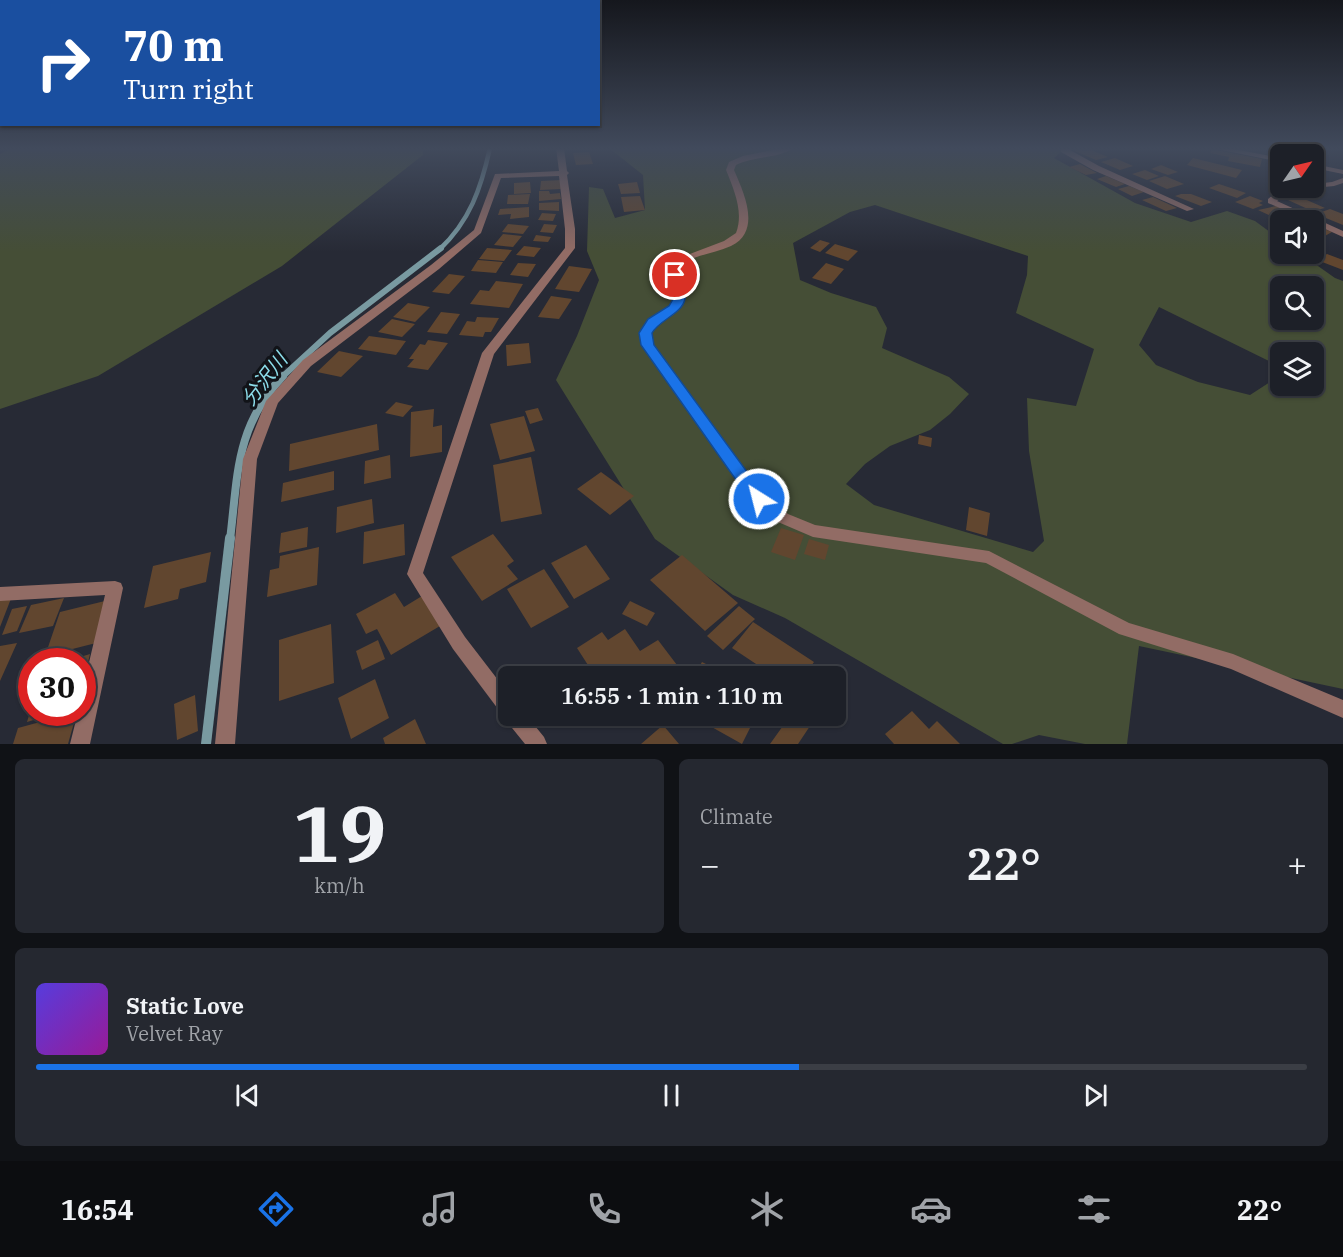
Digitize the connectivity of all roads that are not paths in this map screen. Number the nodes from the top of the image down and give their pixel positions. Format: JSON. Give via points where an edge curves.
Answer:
{"nodes":[{"id":1,"x":496,"y":183,"type":"edge"},
{"id":2,"x":566,"y":183,"type":"edge"},
{"id":3,"x":735,"y":183,"type":"edge"},
{"id":4,"x":1130,"y":183,"type":"edge"},
{"id":5,"x":1275,"y":198,"type":"edge"},
{"id":6,"x":1190,"y":209,"type":"dead end"},
{"id":7,"x":1290,"y":210,"type":"edge"},
{"id":8,"x":1324,"y":225,"type":"edge"},
{"id":9,"x":1343,"y":234,"type":"edge"},
{"id":10,"x":0,"y":594,"type":"edge"},
{"id":11,"x":498,"y":694,"type":"edge"},
{"id":12,"x":1343,"y":709,"type":"edge"},
{"id":13,"x":523,"y":726,"type":"edge"},
{"id":14,"x":80,"y":744,"type":"edge"},
{"id":15,"x":225,"y":744,"type":"edge"},
{"id":16,"x":537,"y":744,"type":"edge"}],
"edges":[{"from":1,"to":15,"type":"street","via":[[478,231],[307,363],[272,401],[250,459]]},
{"from":2,"to":11,"type":"street","via":[[570,248],[488,352],[415,574],[459,643]]},
{"from":3,"to":12,"type":"street","via":[[744,223],[742,231],[726,244],[677,262],[679,299],[674,309],[652,321],[645,333],[647,345],[759,499],[783,518],[813,531],[989,557],[1125,629],[1233,662]]},
{"from":4,"to":6,"type":"street"},
{"from":5,"to":7,"type":"street","via":[[1271,201]]},
{"from":8,"to":9,"type":"street"},
{"from":10,"to":14,"type":"street","via":[[115,588]]},
{"from":13,"to":16,"type":"street"}]}
